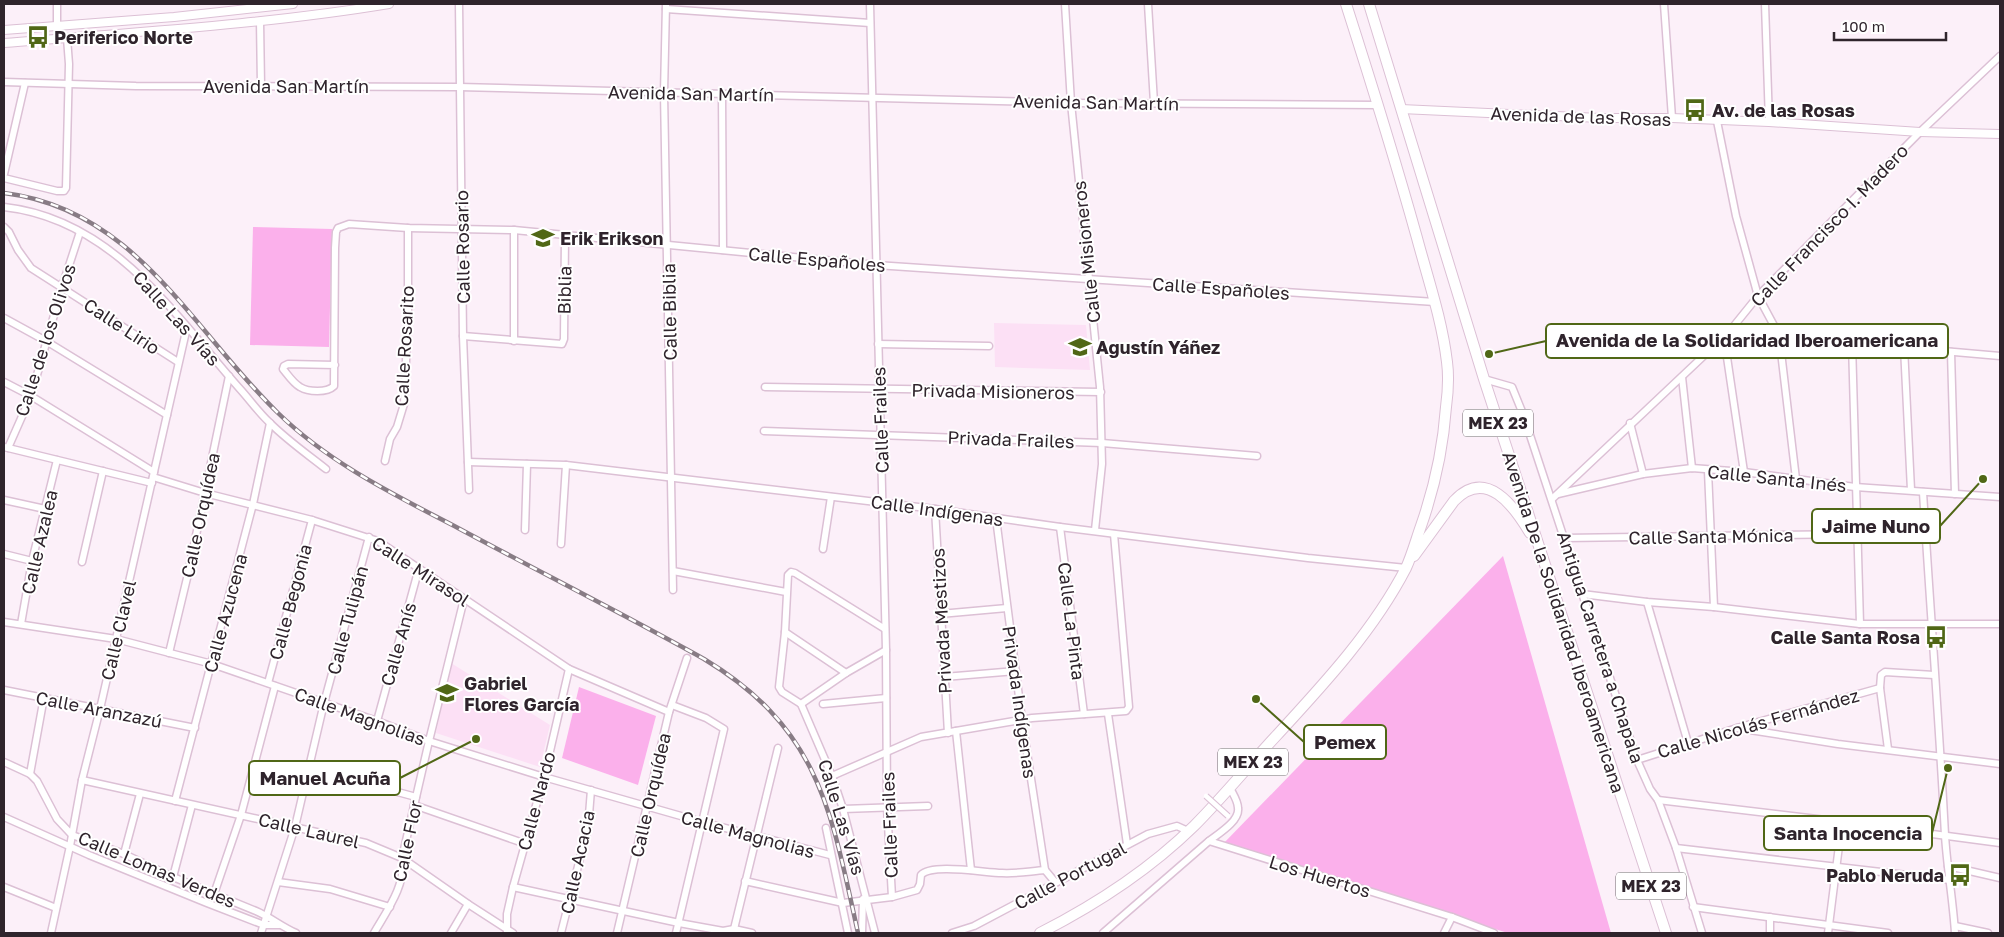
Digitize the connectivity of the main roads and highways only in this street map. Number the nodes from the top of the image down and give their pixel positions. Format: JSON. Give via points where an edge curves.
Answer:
{"nodes":[{"id":1,"x":1346,"y":4,"type":"edge"},
{"id":2,"x":1369,"y":4,"type":"edge"},
{"id":3,"x":1537,"y":544,"type":"junction"},
{"id":4,"x":1406,"y":568,"type":"junction"},
{"id":5,"x":1040,"y":933,"type":"edge"},
{"id":6,"x":1666,"y":933,"type":"edge"}],
"edges":[{"from":1,"to":4,"type":"highway","number":"MEX 23","via":[[1435,302],[1447,362],[1444,436],[1437,478]]},
{"from":2,"to":3,"type":"highway","name":"Avenida De la Solidaridad Iberoamericana","number":"MEX 23"},
{"from":3,"to":4,"type":"highway","via":[[1506,499],[1487,489],[1473,489],[1454,501]]},
{"from":3,"to":6,"type":"highway","name":"Avenida De la Solidaridad Iberoamericana","number":"MEX 23"},
{"from":4,"to":5,"type":"highway","number":"MEX 23","via":[[1344,659],[1188,831],[1106,895]]}]}
